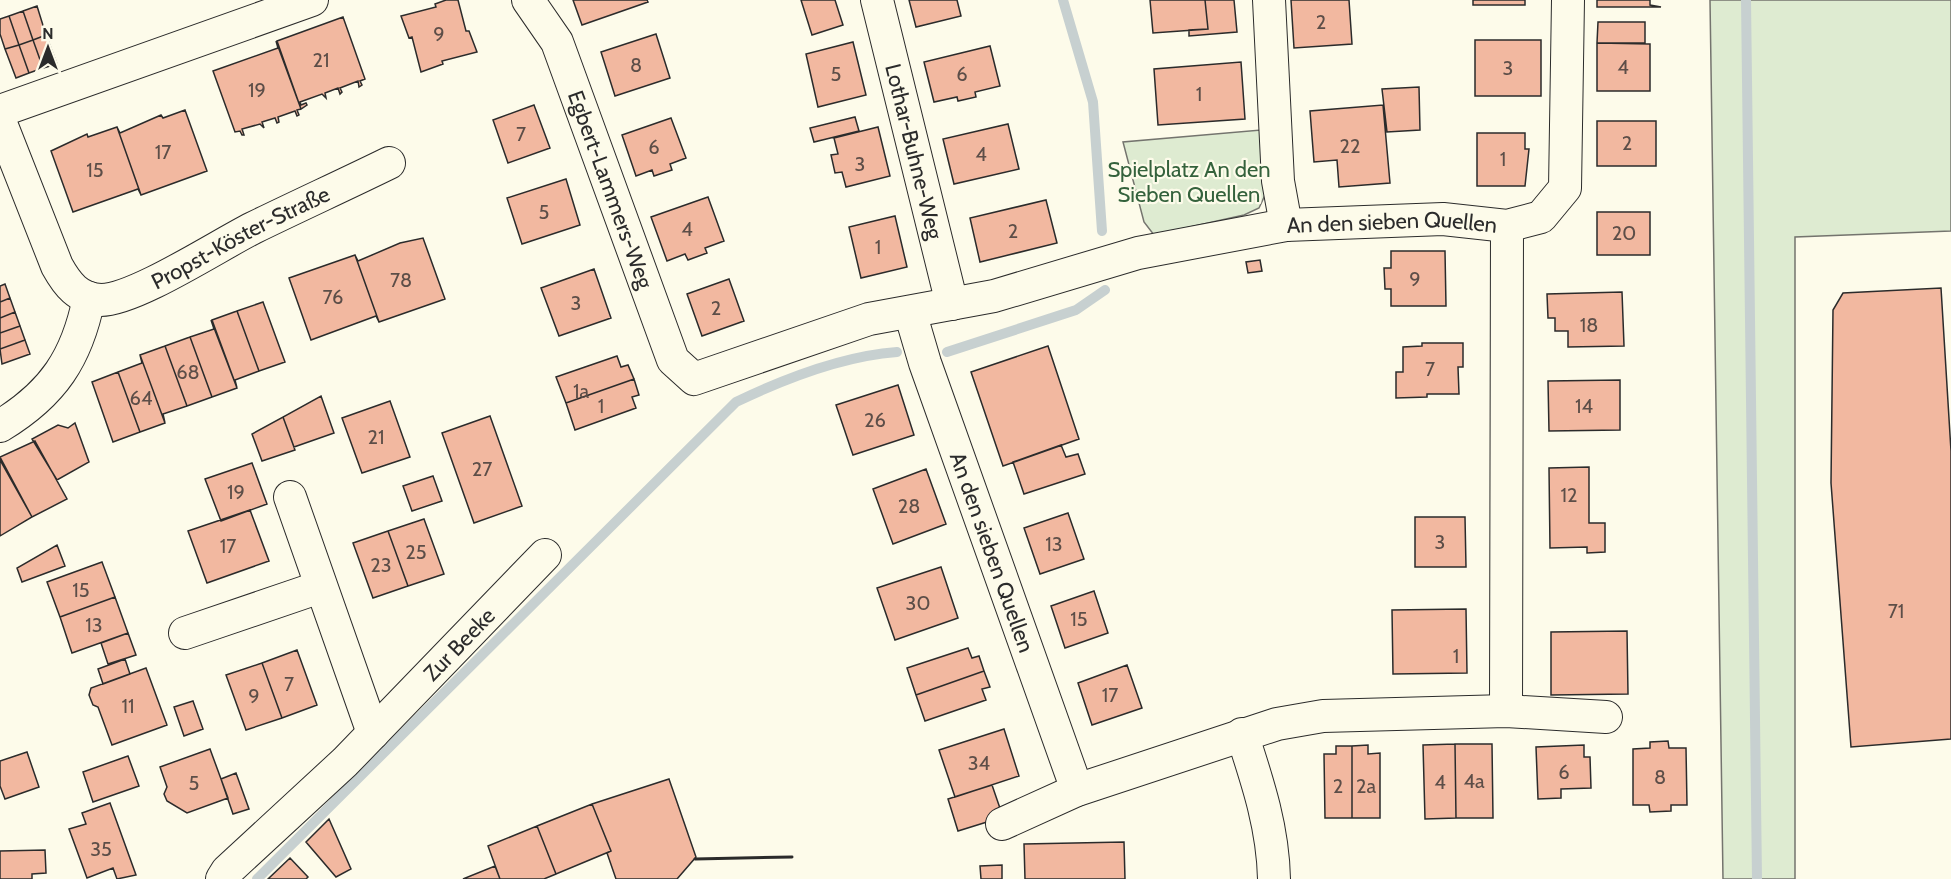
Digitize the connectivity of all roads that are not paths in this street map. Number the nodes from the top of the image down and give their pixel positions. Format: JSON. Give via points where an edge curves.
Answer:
{"nodes":[{"id":1,"x":312,"y":0,"type":"edge"},
{"id":2,"x":528,"y":0,"type":"edge"},
{"id":3,"x":878,"y":0,"type":"edge"},
{"id":4,"x":1269,"y":0,"type":"edge"},
{"id":5,"x":1568,"y":0,"type":"edge"},
{"id":6,"x":0,"y":111,"type":"edge"},
{"id":7,"x":0,"y":121,"type":"edge"},
{"id":8,"x":389,"y":163,"type":"dead end"},
{"id":9,"x":1286,"y":225,"type":"junction"},
{"id":10,"x":1507,"y":226,"type":"junction"},
{"id":11,"x":88,"y":298,"type":"junction"},
{"id":12,"x":952,"y":304,"type":"junction"},
{"id":13,"x":910,"y":312,"type":"junction"},
{"id":14,"x":694,"y":379,"type":"joint"},
{"id":15,"x":0,"y":426,"type":"edge"},
{"id":16,"x":290,"y":497,"type":"dead end"},
{"id":17,"x":546,"y":555,"type":"dead end"},
{"id":18,"x":321,"y":587,"type":"junction"},
{"id":19,"x":185,"y":633,"type":"dead end"},
{"id":20,"x":1506,"y":711,"type":"junction"},
{"id":21,"x":1606,"y":717,"type":"dead end"},
{"id":22,"x":373,"y":733,"type":"junction"},
{"id":23,"x":1242,"y":734,"type":"junction"},
{"id":24,"x":1077,"y":790,"type":"junction"},
{"id":25,"x":1002,"y":824,"type":"dead end"},
{"id":26,"x":222,"y":879,"type":"edge"},
{"id":27,"x":1274,"y":879,"type":"edge"}],
"edges":[{"from":1,"to":6,"type":"street"},
{"from":2,"to":14,"type":"street","name":"Egbert-Lammers-Weg","via":[[557,42],[673,360]]},
{"from":3,"to":12,"type":"street","name":"Lothar-Buhne-Weg"},
{"from":4,"to":9,"type":"street","via":[[1278,181]]},
{"from":5,"to":10,"type":"street","via":[[1564,188],[1541,217]]},
{"from":7,"to":11,"type":"street","via":[[57,266],[67,283]]},
{"from":8,"to":11,"type":"street","name":"Propst-Köster-Straße","via":[[127,295],[103,300]]},
{"from":9,"to":10,"type":"street","name":"An den sieben Quellen","via":[[1443,219]]},
{"from":9,"to":12,"type":"street","name":"An den sieben Quellen","via":[[1138,253],[994,296]]},
{"from":10,"to":20,"type":"street","name":"An den sieben Quellen"},
{"from":11,"to":15,"type":"street","via":[[83,328],[67,364],[35,402]]},
{"from":12,"to":13,"type":"street","name":"An den sieben Quellen"},
{"from":13,"to":14,"type":"street","name":"An den sieben Quellen","via":[[869,319]]},
{"from":13,"to":24,"type":"street","name":"An den sieben Quellen"},
{"from":16,"to":18,"type":"street"},
{"from":17,"to":22,"type":"street","name":"Zur Beeke"},
{"from":18,"to":19,"type":"street"},
{"from":18,"to":22,"type":"street"},
{"from":20,"to":21,"type":"street"},
{"from":20,"to":23,"type":"street","via":[[1323,716]]},
{"from":22,"to":26,"type":"street","name":"Zur Beeke"},
{"from":23,"to":24,"type":"street"},
{"from":23,"to":27,"type":"street","via":[[1265,805]]},
{"from":24,"to":25,"type":"street"}]}
